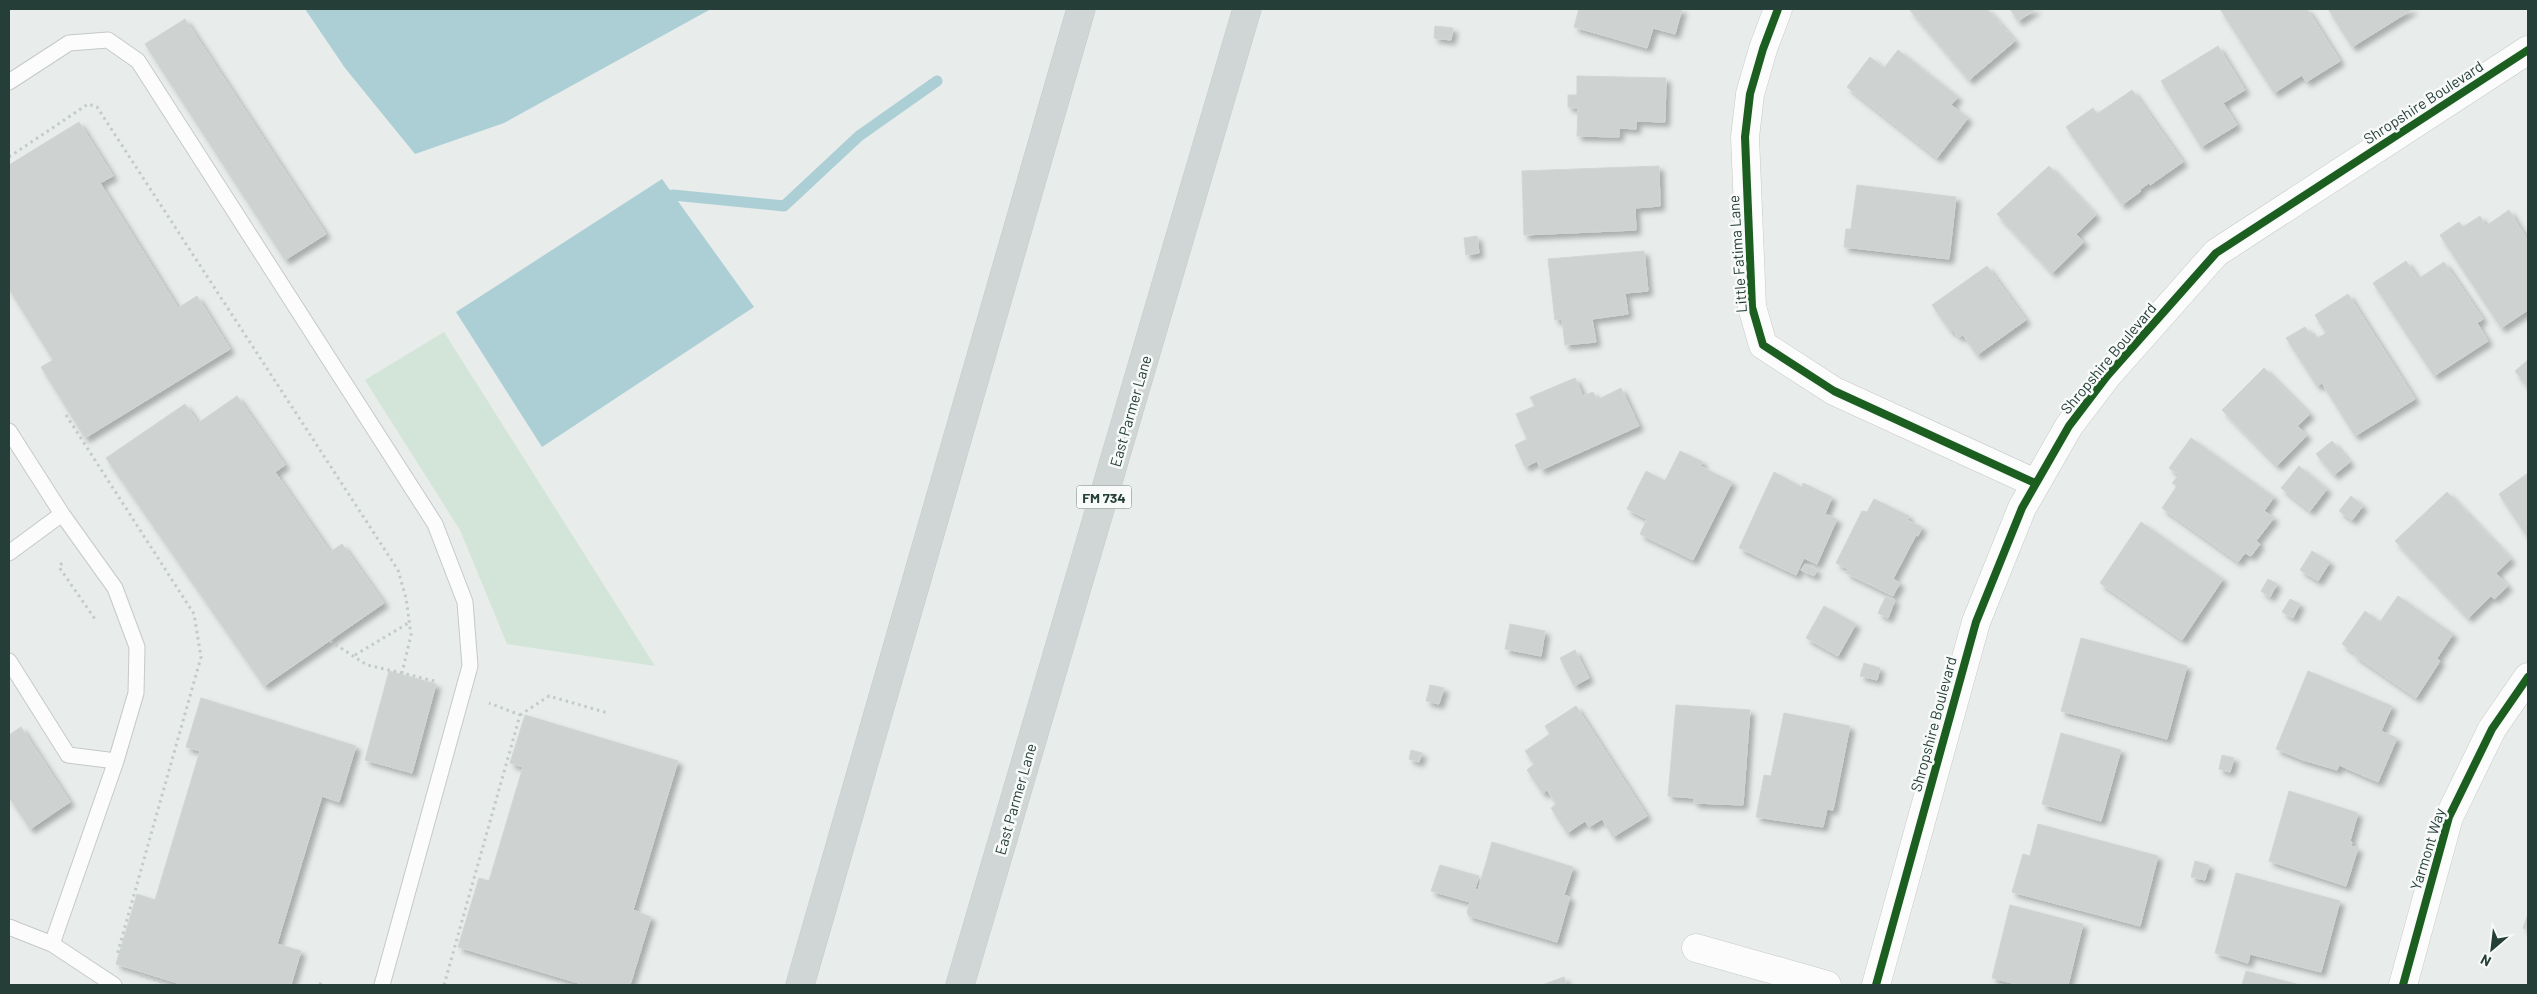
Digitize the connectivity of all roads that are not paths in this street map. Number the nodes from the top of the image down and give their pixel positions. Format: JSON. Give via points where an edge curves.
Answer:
{"nodes":[{"id":1,"x":1081,"y":9,"type":"edge"},
{"id":2,"x":1247,"y":9,"type":"edge"},
{"id":3,"x":1778,"y":9,"type":"edge"},
{"id":4,"x":2528,"y":50,"type":"edge"},
{"id":5,"x":9,"y":82,"type":"edge"},
{"id":6,"x":9,"y":431,"type":"edge"},
{"id":7,"x":2035,"y":483,"type":"junction"},
{"id":8,"x":62,"y":514,"type":"junction"},
{"id":9,"x":9,"y":553,"type":"edge"},
{"id":10,"x":9,"y":661,"type":"edge"},
{"id":11,"x":2528,"y":677,"type":"edge"},
{"id":12,"x":116,"y":761,"type":"junction"},
{"id":13,"x":9,"y":927,"type":"edge"},
{"id":14,"x":52,"y":944,"type":"junction"},
{"id":15,"x":1696,"y":948,"type":"dead end"},
{"id":16,"x":114,"y":985,"type":"edge"},
{"id":17,"x":382,"y":985,"type":"edge"},
{"id":18,"x":800,"y":985,"type":"edge"},
{"id":19,"x":960,"y":985,"type":"edge"},
{"id":20,"x":1827,"y":985,"type":"edge"},
{"id":21,"x":1876,"y":985,"type":"edge"},
{"id":22,"x":2402,"y":985,"type":"edge"}],
"edges":[{"from":1,"to":18,"type":"main road"},
{"from":2,"to":19,"type":"main road","name":"East Parmer Lane","number":"FM 734"},
{"from":3,"to":7,"type":"street","name":"Little Fatima Lane","via":[[1750,94],[1745,137],[1752,306],[1763,345],[1834,391]]},
{"from":4,"to":7,"type":"street","name":"Shropshire Boulevard","via":[[2216,253],[2107,376],[2069,426]]},
{"from":5,"to":17,"type":"lane","via":[[69,43],[108,40],[138,61],[438,532],[465,602],[470,666]]},
{"from":6,"to":8,"type":"lane"},
{"from":7,"to":21,"type":"street","name":"Shropshire Boulevard","via":[[2010,535],[1976,622]]},
{"from":8,"to":9,"type":"lane"},
{"from":8,"to":12,"type":"lane","via":[[115,588],[137,647],[136,693]]},
{"from":10,"to":12,"type":"lane","via":[[68,754]]},
{"from":11,"to":22,"type":"street","name":"Yarmont Way","via":[[2492,729],[2449,816]]},
{"from":12,"to":14,"type":"lane"},
{"from":13,"to":14,"type":"lane"},
{"from":14,"to":16,"type":"lane"},
{"from":15,"to":20,"type":"street"}]}
